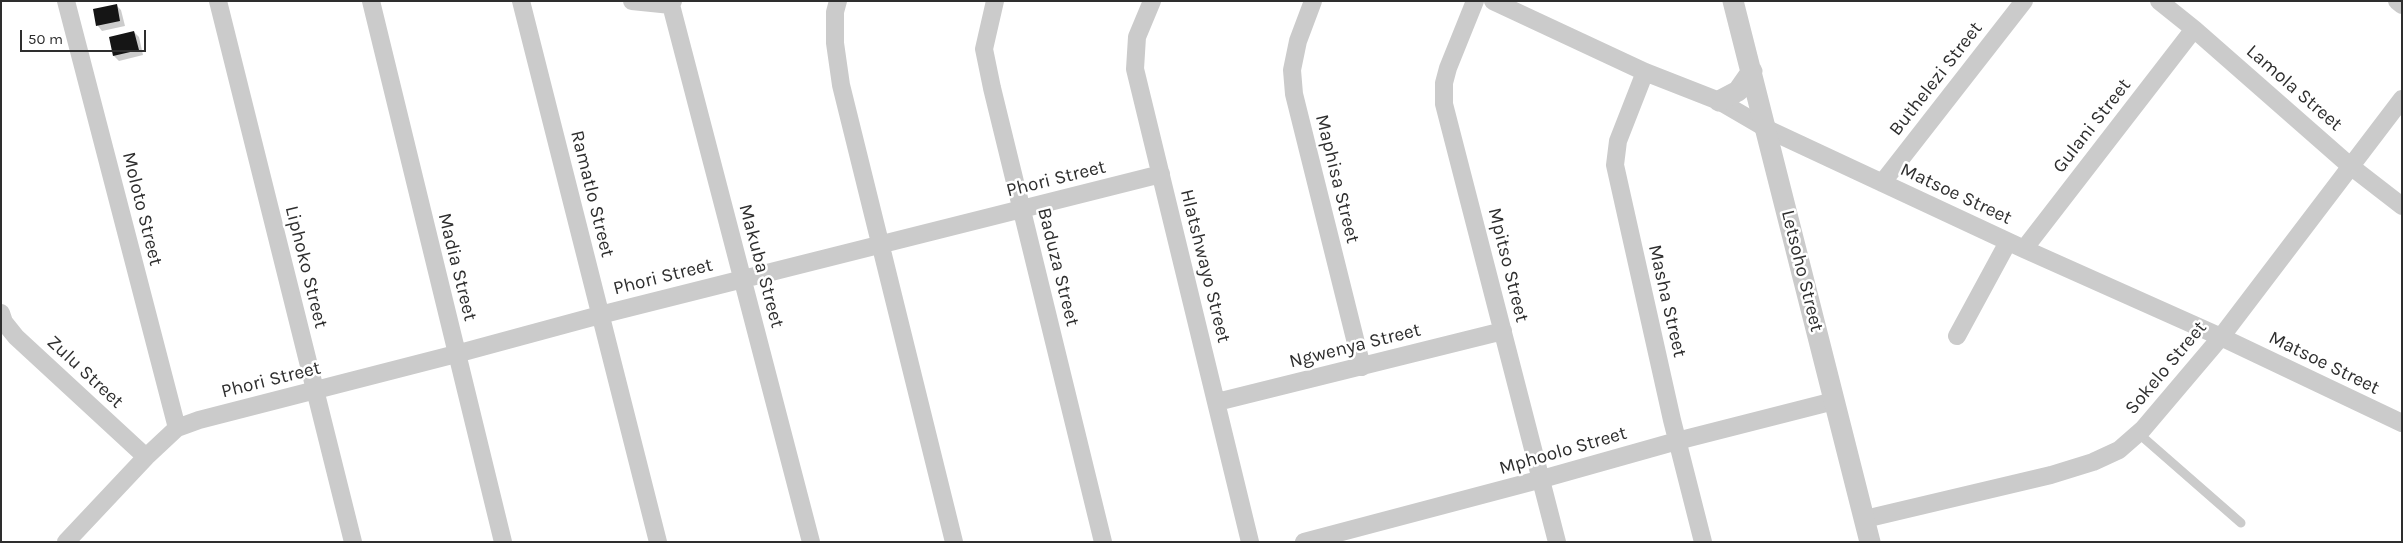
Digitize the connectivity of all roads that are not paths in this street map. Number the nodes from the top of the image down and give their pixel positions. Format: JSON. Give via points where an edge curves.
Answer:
{"nodes":[{"id":1,"x":66,"y":1,"type":"edge"},
{"id":2,"x":218,"y":1,"type":"edge"},
{"id":3,"x":371,"y":1,"type":"edge"},
{"id":4,"x":521,"y":1,"type":"edge"},
{"id":5,"x":632,"y":1,"type":"edge"},
{"id":6,"x":838,"y":1,"type":"edge"},
{"id":7,"x":995,"y":1,"type":"edge"},
{"id":8,"x":1152,"y":1,"type":"edge"},
{"id":9,"x":1313,"y":1,"type":"edge"},
{"id":10,"x":1475,"y":1,"type":"edge"},
{"id":11,"x":1493,"y":1,"type":"edge"},
{"id":12,"x":1733,"y":1,"type":"edge"},
{"id":13,"x":2024,"y":1,"type":"edge"},
{"id":14,"x":2159,"y":1,"type":"edge"},
{"id":15,"x":2397,"y":1,"type":"edge"},
{"id":16,"x":672,"y":3,"type":"edge"},
{"id":17,"x":2402,"y":5,"type":"edge"},
{"id":18,"x":2194,"y":29,"type":"junction"},
{"id":19,"x":1752,"y":71,"type":"junction"},
{"id":20,"x":1645,"y":72,"type":"junction"},
{"id":21,"x":2402,"y":99,"type":"edge"},
{"id":22,"x":1719,"y":101,"type":"junction"},
{"id":23,"x":1767,"y":129,"type":"junction"},
{"id":24,"x":2350,"y":165,"type":"junction"},
{"id":25,"x":1160,"y":174,"type":"junction"},
{"id":26,"x":1882,"y":183,"type":"junction"},
{"id":27,"x":2402,"y":206,"type":"edge"},
{"id":28,"x":1022,"y":210,"type":"junction"},
{"id":29,"x":879,"y":245,"type":"junction"},
{"id":30,"x":2016,"y":245,"type":"junction"},
{"id":31,"x":743,"y":279,"type":"junction"},
{"id":32,"x":1,"y":313,"type":"edge"},
{"id":33,"x":600,"y":314,"type":"junction"},
{"id":34,"x":1503,"y":331,"type":"junction"},
{"id":35,"x":1957,"y":336,"type":"dead end"},
{"id":36,"x":2221,"y":337,"type":"junction"},
{"id":37,"x":456,"y":354,"type":"junction"},
{"id":38,"x":1362,"y":367,"type":"junction"},
{"id":39,"x":315,"y":391,"type":"junction"},
{"id":40,"x":1834,"y":400,"type":"junction"},
{"id":41,"x":1217,"y":402,"type":"junction"},
{"id":42,"x":2402,"y":423,"type":"edge"},
{"id":43,"x":177,"y":428,"type":"junction"},
{"id":44,"x":2138,"y":433,"type":"junction"},
{"id":45,"x":1677,"y":440,"type":"junction"},
{"id":46,"x":146,"y":457,"type":"junction"},
{"id":47,"x":1542,"y":479,"type":"junction"},
{"id":48,"x":1865,"y":519,"type":"junction"},
{"id":49,"x":2241,"y":523,"type":"dead end"},
{"id":50,"x":66,"y":542,"type":"edge"},
{"id":51,"x":353,"y":542,"type":"edge"},
{"id":52,"x":503,"y":542,"type":"edge"},
{"id":53,"x":658,"y":542,"type":"edge"},
{"id":54,"x":811,"y":542,"type":"edge"},
{"id":55,"x":954,"y":542,"type":"edge"},
{"id":56,"x":1103,"y":542,"type":"edge"},
{"id":57,"x":1250,"y":542,"type":"edge"},
{"id":58,"x":1304,"y":542,"type":"edge"},
{"id":59,"x":1557,"y":542,"type":"edge"},
{"id":60,"x":1703,"y":542,"type":"edge"},
{"id":61,"x":1870,"y":542,"type":"edge"}],
"edges":[{"from":1,"to":43,"type":"street","name":"Moloto Street"},
{"from":2,"to":39,"type":"street","name":"Liphoko Street"},
{"from":3,"to":37,"type":"street","name":"Madia Street"},
{"from":4,"to":33,"type":"street","name":"Ramatlo Street"},
{"from":5,"to":16,"type":"street"},
{"from":6,"to":29,"type":"street","via":[[835,43],[841,85]]},
{"from":7,"to":28,"type":"street","name":"Baduza Street","via":[[984,49]]},
{"from":8,"to":25,"type":"street","name":"Hlatshwayo Street","via":[[1137,37],[1135,69]]},
{"from":9,"to":38,"type":"street","name":"Maphisa Street","via":[[1298,41],[1292,70],[1294,94]]},
{"from":10,"to":34,"type":"street","name":"Mpitso Street","via":[[1448,68],[1444,104]]},
{"from":11,"to":20,"type":"street","name":"Matsoe Street"},
{"from":12,"to":19,"type":"street","name":"Letsoho Street"},
{"from":13,"to":26,"type":"street","name":"Buthelezi Street"},
{"from":14,"to":18,"type":"street","name":"Lamola Street"},
{"from":15,"to":17,"type":"street"},
{"from":16,"to":31,"type":"street","name":"Makuba Street"},
{"from":18,"to":24,"type":"street","name":"Lamola Street"},
{"from":18,"to":30,"type":"street","name":"Gulani Street"},
{"from":19,"to":22,"type":"street","via":[[1738,91]]},
{"from":19,"to":23,"type":"street","name":"Letsoho Street"},
{"from":20,"to":22,"type":"street","name":"Matsoe Street"},
{"from":20,"to":45,"type":"street","name":"Masha Street","via":[[1618,141],[1615,165]]},
{"from":21,"to":24,"type":"street","name":"Sokelo Street"},
{"from":22,"to":23,"type":"street","name":"Matsoe Street"},
{"from":23,"to":26,"type":"street","name":"Matsoe Street"},
{"from":23,"to":40,"type":"street","name":"Letsoho Street"},
{"from":24,"to":27,"type":"street","name":"Lamola Street"},
{"from":24,"to":36,"type":"street","name":"Sokelo Street"},
{"from":25,"to":28,"type":"street","name":"Phori Street"},
{"from":25,"to":41,"type":"street","name":"Hlatshwayo Street"},
{"from":26,"to":30,"type":"street","name":"Matsoe Street"},
{"from":28,"to":29,"type":"street","name":"Phori Street"},
{"from":28,"to":56,"type":"street","name":"Baduza Street"},
{"from":29,"to":31,"type":"street","name":"Phori Street"},
{"from":29,"to":55,"type":"street"},
{"from":30,"to":35,"type":"street","name":"Gulani Street"},
{"from":30,"to":36,"type":"street","name":"Matsoe Street"},
{"from":31,"to":33,"type":"street","name":"Phori Street"},
{"from":31,"to":54,"type":"street","name":"Makuba Street"},
{"from":32,"to":46,"type":"street","name":"Zulu Street","via":[[16,337]]},
{"from":33,"to":37,"type":"street","name":"Phori Street"},
{"from":33,"to":53,"type":"street","name":"Ramatlo Street"},
{"from":34,"to":38,"type":"street","name":"Ngwenya Street"},
{"from":34,"to":47,"type":"street","name":"Mpitso Street"},
{"from":36,"to":42,"type":"street","name":"Matsoe Street"},
{"from":36,"to":44,"type":"street","name":"Sokelo Street"},
{"from":37,"to":39,"type":"street","name":"Phori Street"},
{"from":37,"to":52,"type":"street","name":"Madia Street"},
{"from":38,"to":41,"type":"street","name":"Ngwenya Street"},
{"from":39,"to":43,"type":"street","name":"Phori Street"},
{"from":39,"to":51,"type":"street","name":"Liphoko Street"},
{"from":40,"to":45,"type":"street","name":"Mphoolo Street"},
{"from":40,"to":48,"type":"street","name":"Letsoho Street"},
{"from":41,"to":57,"type":"street","name":"Hlatshwayo Street"},
{"from":43,"to":46,"type":"street"},
{"from":44,"to":48,"type":"street","name":"Sokelo Street","via":[[2119,450],[2093,462]]},
{"from":44,"to":49,"type":"lane"},
{"from":45,"to":47,"type":"street","name":"Mphoolo Street"},
{"from":45,"to":60,"type":"street","name":"Masha Street"},
{"from":46,"to":50,"type":"street"},
{"from":47,"to":58,"type":"street","name":"Mphoolo Street"},
{"from":47,"to":59,"type":"street","name":"Mpitso Street"},
{"from":48,"to":61,"type":"street","name":"Letsoho Street"}]}
